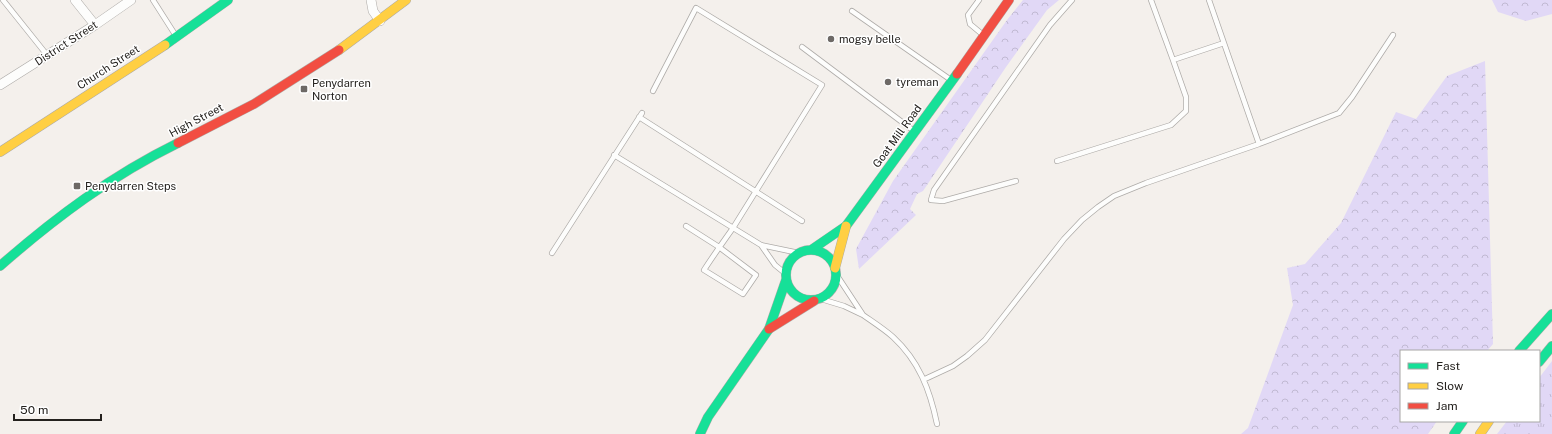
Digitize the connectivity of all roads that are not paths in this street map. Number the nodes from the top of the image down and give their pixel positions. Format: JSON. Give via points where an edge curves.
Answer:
{"nodes":[{"id":1,"x":3,"y":0,"type":"edge"},
{"id":2,"x":75,"y":0,"type":"edge"},
{"id":3,"x":131,"y":0,"type":"edge"},
{"id":4,"x":153,"y":0,"type":"edge"},
{"id":5,"x":228,"y":0,"type":"edge"},
{"id":6,"x":371,"y":0,"type":"edge"},
{"id":7,"x":406,"y":0,"type":"edge"},
{"id":8,"x":978,"y":0,"type":"edge"},
{"id":9,"x":1009,"y":0,"type":"edge"},
{"id":10,"x":1072,"y":0,"type":"edge"},
{"id":11,"x":1151,"y":0,"type":"edge"},
{"id":12,"x":1209,"y":0,"type":"edge"},
{"id":13,"x":852,"y":11,"type":"dead end"},
{"id":14,"x":380,"y":21,"type":"junction"},
{"id":15,"x":95,"y":25,"type":"junction"},
{"id":16,"x":983,"y":35,"type":"junction"},
{"id":17,"x":1393,"y":35,"type":"dead end"},
{"id":18,"x":177,"y":37,"type":"junction"},
{"id":19,"x":1224,"y":43,"type":"junction"},
{"id":20,"x":802,"y":47,"type":"dead end"},
{"id":21,"x":48,"y":55,"type":"junction"},
{"id":22,"x":1173,"y":60,"type":"junction"},
{"id":23,"x":952,"y":81,"type":"junction"},
{"id":24,"x":0,"y":85,"type":"edge"},
{"id":25,"x":653,"y":91,"type":"dead end"},
{"id":26,"x":915,"y":132,"type":"junction"},
{"id":27,"x":1259,"y":144,"type":"junction"},
{"id":28,"x":0,"y":152,"type":"edge"},
{"id":29,"x":614,"y":155,"type":"junction"},
{"id":30,"x":1057,"y":161,"type":"dead end"},
{"id":31,"x":1016,"y":181,"type":"dead end"},
{"id":32,"x":756,"y":191,"type":"junction"},
{"id":33,"x":802,"y":221,"type":"dead end"},
{"id":34,"x":686,"y":226,"type":"dead end"},
{"id":35,"x":846,"y":226,"type":"junction"},
{"id":36,"x":733,"y":228,"type":"junction"},
{"id":37,"x":761,"y":245,"type":"junction"},
{"id":38,"x":719,"y":247,"type":"junction"},
{"id":39,"x":811,"y":250,"type":"junction"},
{"id":40,"x":552,"y":253,"type":"dead end"},
{"id":41,"x":799,"y":253,"type":"junction"},
{"id":42,"x":0,"y":266,"type":"edge"},
{"id":43,"x":836,"y":271,"type":"junction"},
{"id":44,"x":786,"y":277,"type":"junction"},
{"id":45,"x":818,"y":300,"type":"junction"},
{"id":46,"x":1552,"y":314,"type":"edge"},
{"id":47,"x":864,"y":315,"type":"junction"},
{"id":48,"x":770,"y":329,"type":"junction"},
{"id":49,"x":1552,"y":346,"type":"edge"},
{"id":50,"x":1520,"y":350,"type":"edge"},
{"id":51,"x":1540,"y":361,"type":"edge"},
{"id":52,"x":925,"y":379,"type":"junction"},
{"id":53,"x":1462,"y":422,"type":"edge"},
{"id":54,"x":1487,"y":422,"type":"edge"},
{"id":55,"x":937,"y":424,"type":"dead end"},
{"id":56,"x":700,"y":434,"type":"edge"},
{"id":57,"x":1454,"y":434,"type":"edge"},
{"id":58,"x":1480,"y":434,"type":"edge"}],
"edges":[{"from":1,"to":21,"type":"lane"},
{"from":2,"to":15,"type":"street"},
{"from":3,"to":15,"type":"street","name":"District Street"},
{"from":4,"to":18,"type":"lane"},
{"from":5,"to":18,"type":"main road","name":"Church Street"},
{"from":6,"to":14,"type":"street","via":[[373,11]]},
{"from":7,"to":14,"type":"main road","name":"High Street"},
{"from":8,"to":16,"type":"lane","via":[[968,15],[968,20]]},
{"from":9,"to":16,"type":"main road","name":"Goat Mill Road"},
{"from":10,"to":31,"type":"lane","via":[[1050,25],[934,190],[931,200],[943,201]]},
{"from":11,"to":22,"type":"lane"},
{"from":12,"to":19,"type":"lane"},
{"from":13,"to":23,"type":"lane"},
{"from":14,"to":42,"type":"main road","name":"High Street","via":[[254,104],[154,156],[78,201],[39,230]]},
{"from":15,"to":21,"type":"street","name":"District Street"},
{"from":16,"to":23,"type":"main road","name":"Goat Mill Road"},
{"from":17,"to":27,"type":"lane","via":[[1339,113]]},
{"from":18,"to":28,"type":"main road","name":"Church Street"},
{"from":19,"to":22,"type":"lane"},
{"from":19,"to":27,"type":"lane"},
{"from":20,"to":26,"type":"lane"},
{"from":21,"to":24,"type":"street","name":"District Street"},
{"from":22,"to":30,"type":"lane","via":[[1186,97],[1186,111],[1171,125]]},
{"from":23,"to":26,"type":"main road","name":"Goat Mill Road"},
{"from":25,"to":32,"type":"lane","via":[[696,8],[822,85]]},
{"from":26,"to":35,"type":"main road","name":"Goat Mill Road"},
{"from":27,"to":52,"type":"lane","via":[[1146,183],[1114,196],[1098,207],[1064,239],[986,340],[953,366]]},
{"from":29,"to":32,"type":"lane","via":[[641,115]]},
{"from":29,"to":36,"type":"lane"},
{"from":29,"to":40,"type":"lane"},
{"from":32,"to":33,"type":"lane"},
{"from":32,"to":36,"type":"lane"},
{"from":34,"to":38,"type":"lane"},
{"from":35,"to":39,"type":"main road","name":"Goat Mill Road"},
{"from":35,"to":43,"type":"main road","name":"Goat Mill Road"},
{"from":36,"to":37,"type":"lane"},
{"from":36,"to":38,"type":"lane"},
{"from":37,"to":41,"type":"lane"},
{"from":37,"to":44,"type":"lane"},
{"from":38,"to":38,"type":"lane","via":[[704,270],[743,294],[756,275]]},
{"from":39,"to":41,"type":"main road"},
{"from":39,"to":43,"type":"main road","via":[[828,257]]},
{"from":41,"to":44,"type":"main road","via":[[790,262]]},
{"from":43,"to":45,"type":"main road","via":[[834,286],[826,296]]},
{"from":43,"to":47,"type":"lane"},
{"from":44,"to":45,"type":"main road","via":[[796,296],[808,301]]},
{"from":44,"to":48,"type":"main road"},
{"from":45,"to":47,"type":"lane","via":[[844,306]]},
{"from":45,"to":48,"type":"main road"},
{"from":46,"to":50,"type":"main road"},
{"from":47,"to":52,"type":"lane","via":[[893,337],[908,353]]},
{"from":48,"to":56,"type":"main road","via":[[708,417]]},
{"from":49,"to":51,"type":"main road"},
{"from":52,"to":55,"type":"lane"},
{"from":53,"to":57,"type":"main road"},
{"from":54,"to":58,"type":"main road"}]}
